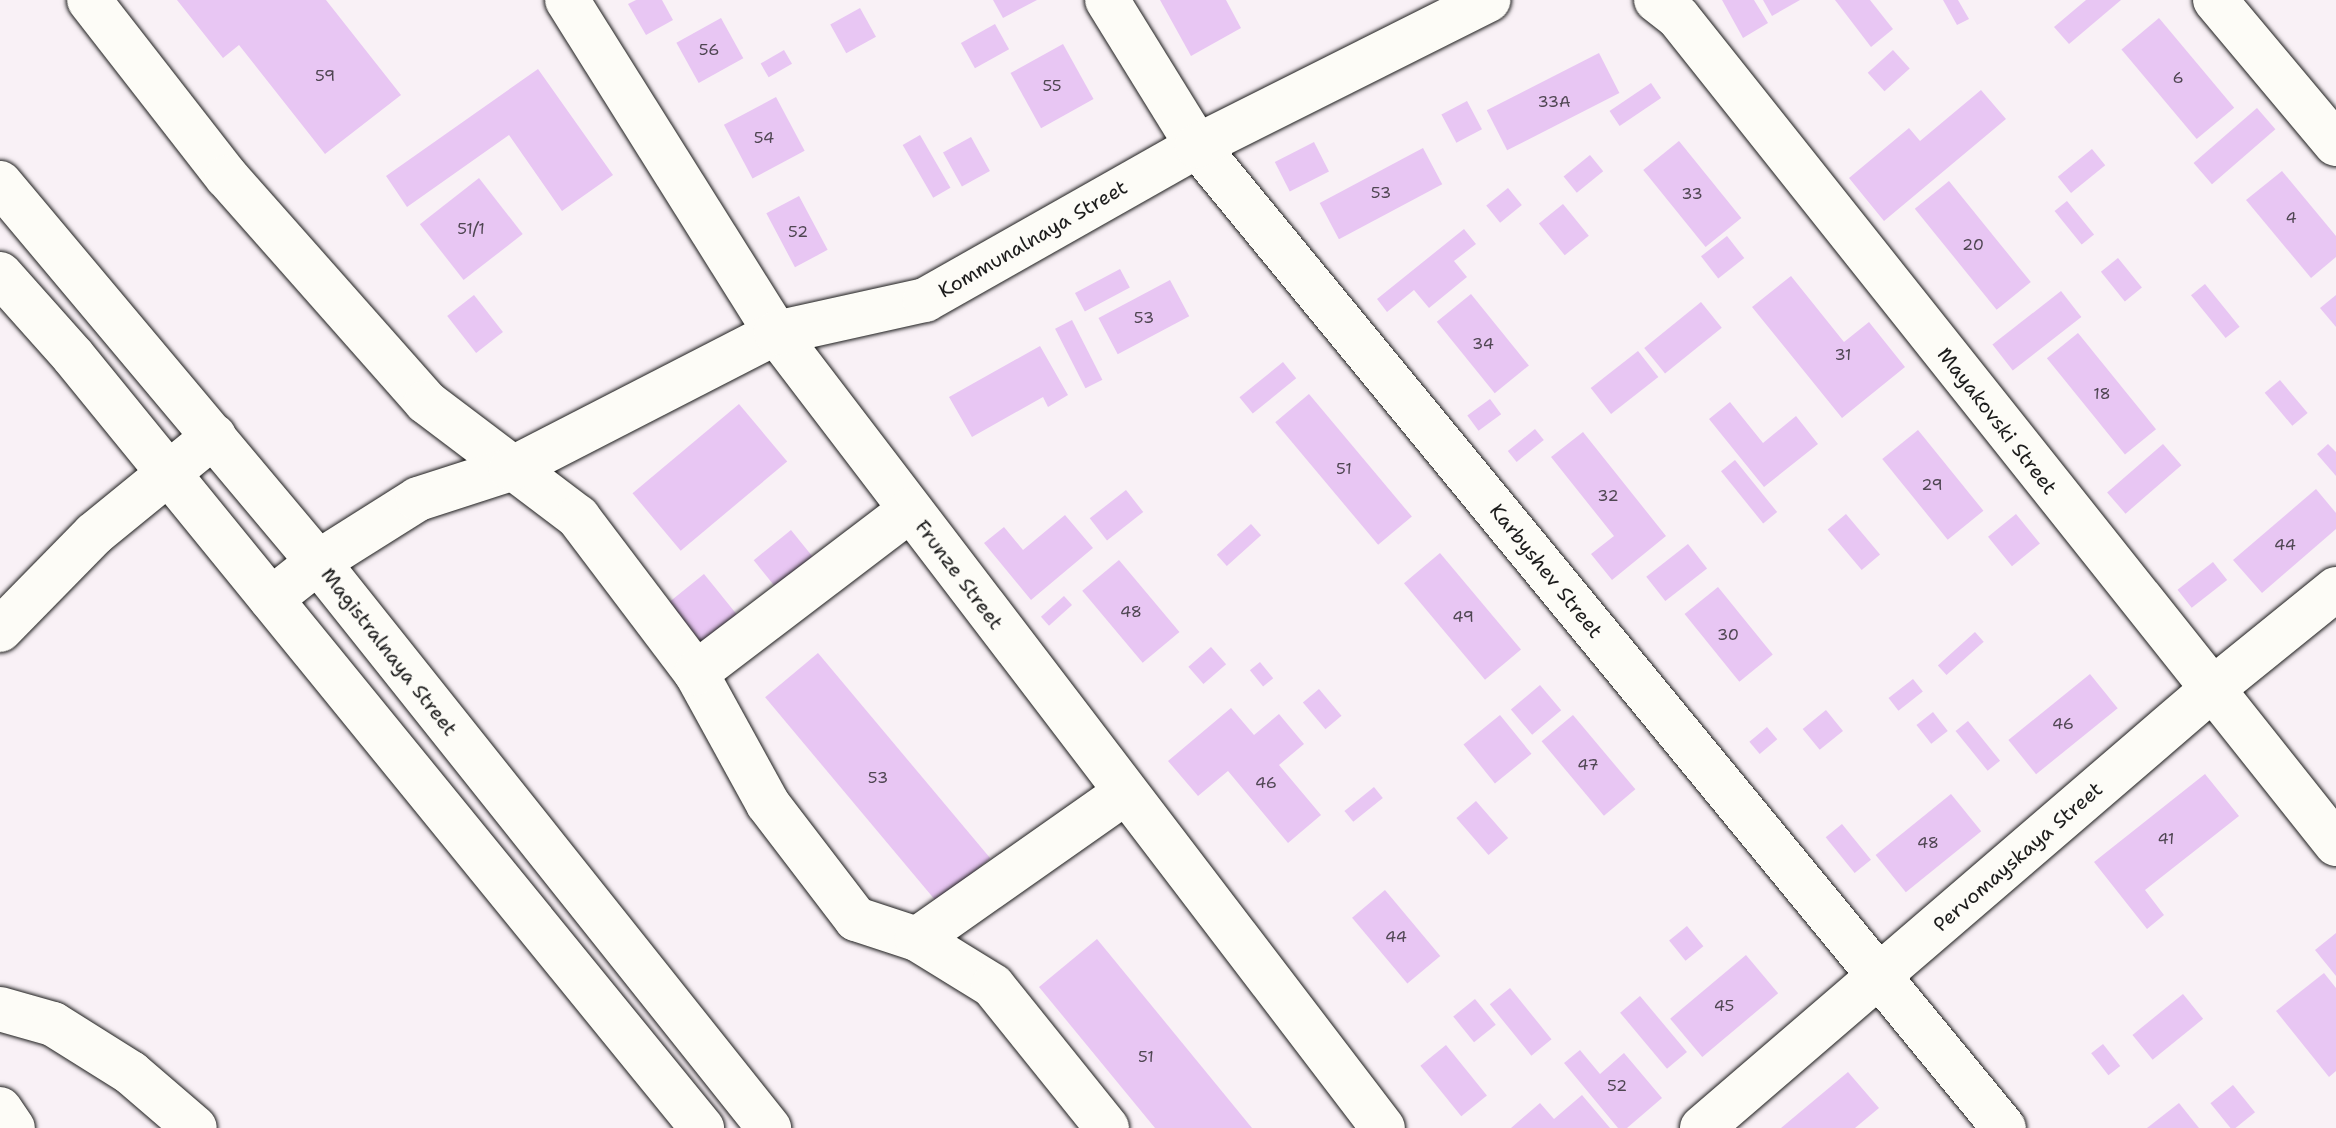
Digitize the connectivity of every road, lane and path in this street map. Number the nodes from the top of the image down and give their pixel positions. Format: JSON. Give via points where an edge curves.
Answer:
{"nodes":[{"id":1,"x":89,"y":0,"type":"edge"},
{"id":2,"x":567,"y":0,"type":"edge"},
{"id":3,"x":1107,"y":0,"type":"edge"},
{"id":4,"x":1489,"y":0,"type":"edge"},
{"id":5,"x":1656,"y":0,"type":"edge"},
{"id":6,"x":2215,"y":0,"type":"edge"},
{"id":7,"x":2336,"y":144,"type":"edge"},
{"id":8,"x":1197,"y":146,"type":"junction"},
{"id":9,"x":0,"y":183,"type":"edge"},
{"id":10,"x":0,"y":274,"type":"edge"},
{"id":11,"x":776,"y":333,"type":"junction"},
{"id":12,"x":214,"y":436,"type":"junction"},
{"id":13,"x":511,"y":469,"type":"junction"},
{"id":14,"x":166,"y":474,"type":"junction"},
{"id":15,"x":910,"y":510,"type":"junction"},
{"id":16,"x":318,"y":562,"type":"junction"},
{"id":17,"x":2336,"y":589,"type":"edge"},
{"id":18,"x":271,"y":599,"type":"junction"},
{"id":19,"x":0,"y":630,"type":"edge"},
{"id":20,"x":696,"y":673,"type":"junction"},
{"id":21,"x":2210,"y":691,"type":"junction"},
{"id":22,"x":1125,"y":793,"type":"junction"},
{"id":23,"x":2336,"y":844,"type":"edge"},
{"id":24,"x":917,"y":939,"type":"junction"},
{"id":25,"x":1880,"y":977,"type":"junction"},
{"id":26,"x":0,"y":1009,"type":"edge"},
{"id":27,"x":0,"y":1109,"type":"edge"},
{"id":28,"x":13,"y":1128,"type":"edge"},
{"id":29,"x":195,"y":1128,"type":"edge"},
{"id":30,"x":702,"y":1128,"type":"edge"},
{"id":31,"x":769,"y":1128,"type":"edge"},
{"id":32,"x":1107,"y":1128,"type":"edge"},
{"id":33,"x":1383,"y":1128,"type":"edge"},
{"id":34,"x":1702,"y":1128,"type":"edge"},
{"id":35,"x":2004,"y":1128,"type":"edge"}],
"edges":[{"from":1,"to":13,"type":"street","via":[[227,177],[426,402]]},
{"from":2,"to":11,"type":"street","name":"Frunze Street"},
{"from":3,"to":8,"type":"street","name":"Karbyshev Street"},
{"from":4,"to":8,"type":"street","name":"Kommunalnaya Street"},
{"from":5,"to":21,"type":"street","name":"Mayakovski Street","via":[[1688,30]]},
{"from":6,"to":7,"type":"street"},
{"from":8,"to":11,"type":"street","name":"Kommunalnaya Street","via":[[925,300]]},
{"from":8,"to":25,"type":"street","name":"Karbyshev Street"},
{"from":9,"to":12,"type":"street","name":"Magistralnaya Street"},
{"from":10,"to":14,"type":"street"},
{"from":11,"to":13,"type":"street","name":"Kommunalnaya Street"},
{"from":11,"to":15,"type":"street","name":"Frunze Street"},
{"from":12,"to":14,"type":"street"},
{"from":12,"to":16,"type":"street","name":"Magistralnaya Street"},
{"from":13,"to":16,"type":"street","name":"Kommunalnaya Street","via":[[418,499]]},
{"from":13,"to":20,"type":"street","via":[[578,517]]},
{"from":14,"to":18,"type":"street"},
{"from":14,"to":19,"type":"street","via":[[94,534]]},
{"from":15,"to":20,"type":"street"},
{"from":15,"to":22,"type":"street","name":"Frunze Street"},
{"from":16,"to":18,"type":"street","name":"Kommunalnaya Street"},
{"from":16,"to":31,"type":"street","name":"Magistralnaya Street"},
{"from":17,"to":21,"type":"street","name":"Pervomayskaya Street"},
{"from":18,"to":30,"type":"street"},
{"from":20,"to":24,"type":"street","via":[[768,804],[856,919]]},
{"from":21,"to":23,"type":"street","name":"Mayakovski Street"},
{"from":21,"to":25,"type":"street","name":"Pervomayskaya Street"},
{"from":22,"to":24,"type":"street"},
{"from":22,"to":33,"type":"street","name":"Frunze Street"},
{"from":24,"to":32,"type":"street","via":[[993,986]]},
{"from":25,"to":34,"type":"street","name":"Pervomayskaya Street"},
{"from":25,"to":35,"type":"street","name":"Karbyshev Street"},
{"from":26,"to":29,"type":"street","via":[[53,1024],[131,1073]]},
{"from":27,"to":28,"type":"street"}]}
